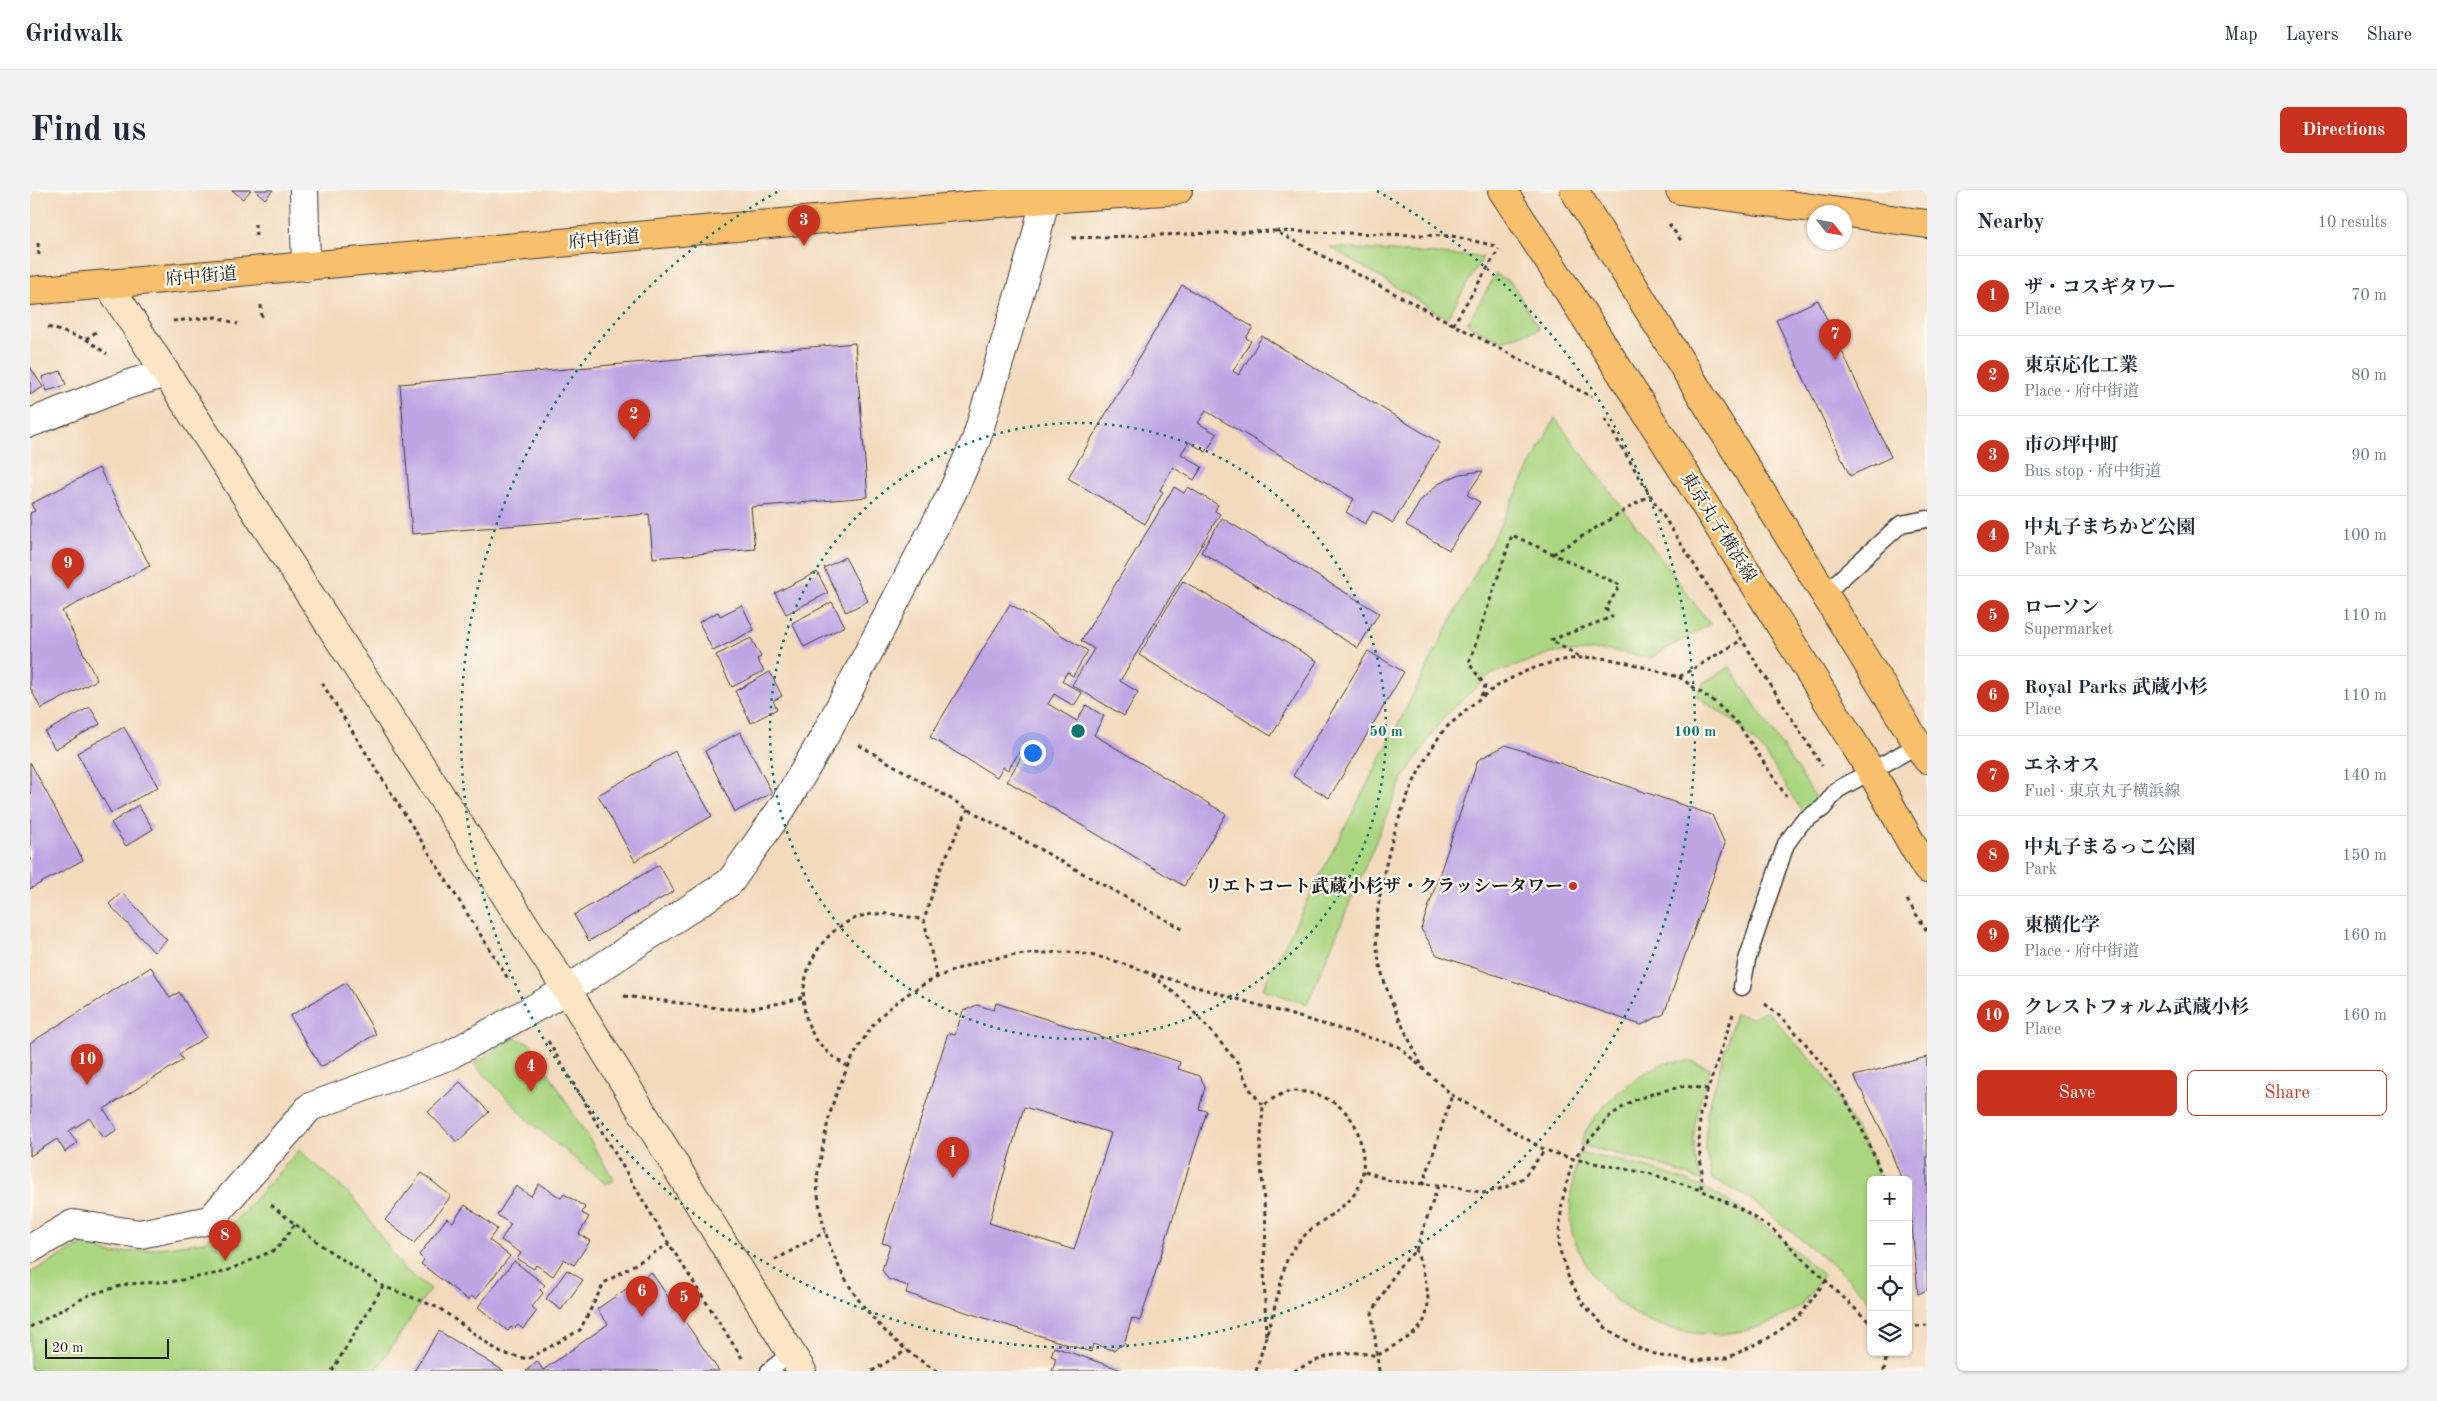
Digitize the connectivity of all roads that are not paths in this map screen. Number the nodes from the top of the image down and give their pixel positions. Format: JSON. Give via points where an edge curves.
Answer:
{"nodes":[{"id":1,"x":304,"y":190,"type":"edge"},
{"id":2,"x":1178,"y":190,"type":"edge"},
{"id":3,"x":1502,"y":190,"type":"edge"},
{"id":4,"x":1574,"y":190,"type":"edge"},
{"id":5,"x":1680,"y":190,"type":"edge"},
{"id":6,"x":1749,"y":194,"type":"edge"},
{"id":7,"x":1045,"y":199,"type":"junction"},
{"id":8,"x":1927,"y":224,"type":"edge"},
{"id":9,"x":306,"y":267,"type":"junction"},
{"id":10,"x":108,"y":284,"type":"junction"},
{"id":11,"x":30,"y":291,"type":"edge"},
{"id":12,"x":166,"y":372,"type":"junction"},
{"id":13,"x":30,"y":423,"type":"edge"},
{"id":14,"x":1927,"y":519,"type":"edge"},
{"id":15,"x":1824,"y":594,"type":"junction"},
{"id":16,"x":1923,"y":752,"type":"edge"},
{"id":17,"x":1870,"y":771,"type":"junction"},
{"id":18,"x":1927,"y":869,"type":"edge"},
{"id":19,"x":1742,"y":987,"type":"road end"},
{"id":20,"x":567,"y":990,"type":"junction"},
{"id":21,"x":30,"y":1249,"type":"edge"},
{"id":22,"x":796,"y":1362,"type":"edge"},
{"id":23,"x":769,"y":1371,"type":"edge"}],
"edges":[{"from":1,"to":9,"type":"street"},
{"from":2,"to":7,"type":"main road","name":"府中街道"},
{"from":3,"to":17,"type":"main road","name":"東京丸子横浜線","via":[[1575,299]]},
{"from":4,"to":15,"type":"main road"},
{"from":5,"to":6,"type":"main road"},
{"from":6,"to":8,"type":"main road"},
{"from":7,"to":9,"type":"main road","name":"府中街道"},
{"from":7,"to":20,"type":"street","via":[[976,440],[951,495],[828,730],[784,805],[730,882]]},
{"from":9,"to":10,"type":"main road","name":"府中街道"},
{"from":10,"to":11,"type":"main road","name":"府中街道"},
{"from":10,"to":12,"type":"street"},
{"from":12,"to":13,"type":"street"},
{"from":12,"to":20,"type":"street"},
{"from":14,"to":15,"type":"lane","via":[[1901,524]]},
{"from":15,"to":16,"type":"main road"},
{"from":16,"to":17,"type":"lane"},
{"from":17,"to":18,"type":"main road","name":"東京丸子横浜線"},
{"from":17,"to":19,"type":"lane","via":[[1837,790],[1823,808],[1802,822],[1786,844],[1747,960]]},
{"from":20,"to":21,"type":"street","via":[[448,1056],[310,1106],[210,1220],[140,1234],[73,1224]]},
{"from":20,"to":22,"type":"street"},
{"from":22,"to":23,"type":"lane"}]}
